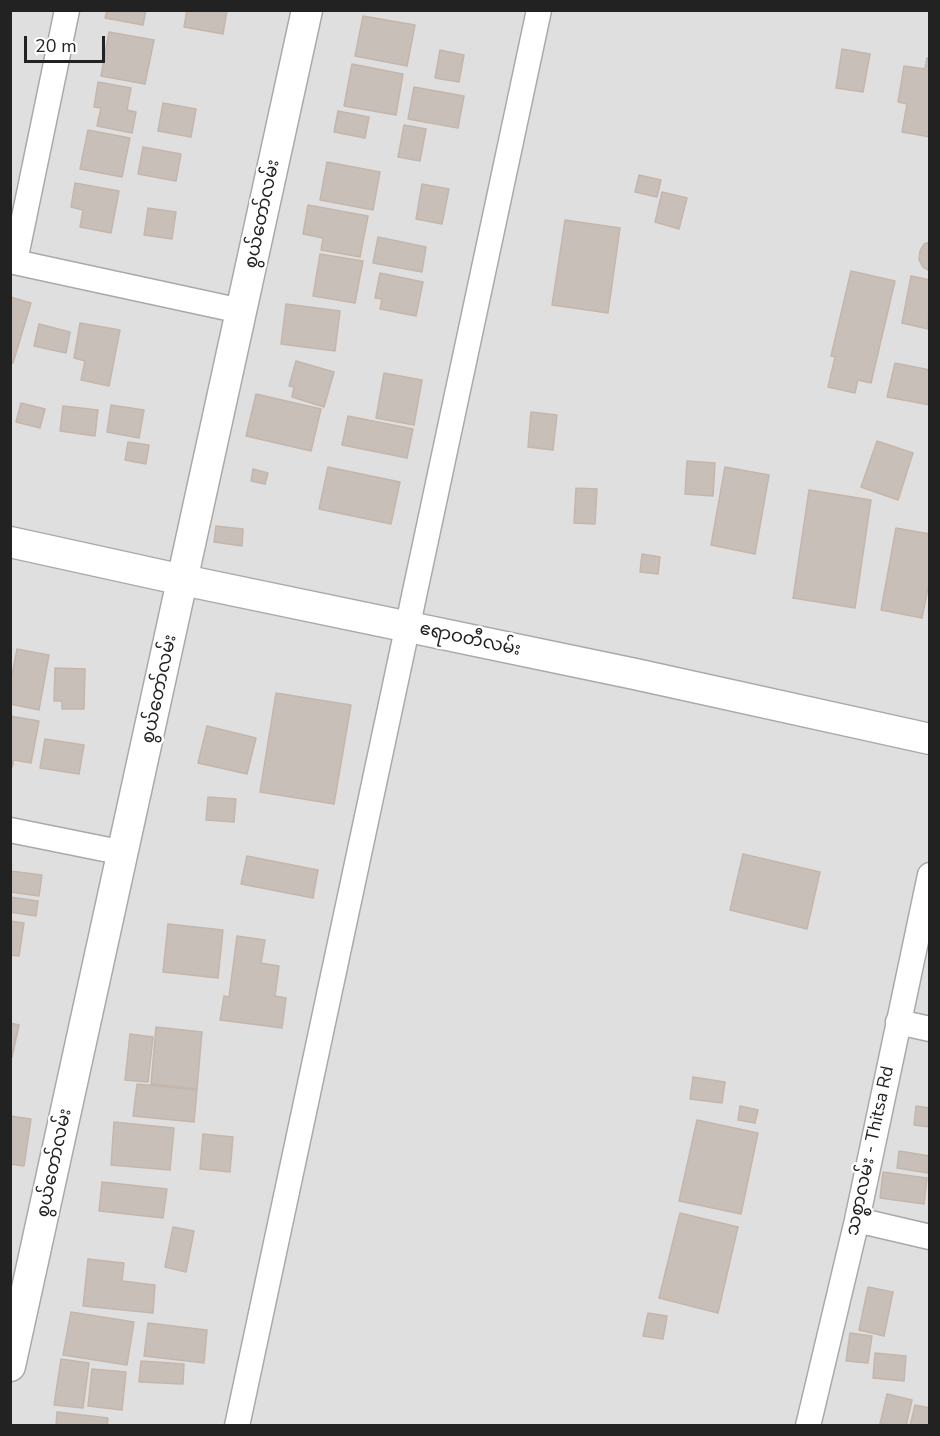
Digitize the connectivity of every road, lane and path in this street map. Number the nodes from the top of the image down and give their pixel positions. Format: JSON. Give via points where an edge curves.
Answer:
{"nodes":[{"id":1,"x":67,"y":10,"type":"edge"},
{"id":2,"x":307,"y":10,"type":"edge"},
{"id":3,"x":539,"y":10,"type":"edge"},
{"id":4,"x":13,"y":261,"type":"edge"},
{"id":5,"x":241,"y":311,"type":"junction"},
{"id":6,"x":10,"y":542,"type":"edge"},
{"id":7,"x":183,"y":580,"type":"junction"},
{"id":8,"x":409,"y":627,"type":"junction"},
{"id":9,"x":930,"y":739,"type":"edge"},
{"id":10,"x":10,"y":830,"type":"edge"},
{"id":11,"x":124,"y":853,"type":"junction"},
{"id":12,"x":930,"y":875,"type":"edge"},
{"id":13,"x":898,"y":1022,"type":"junction"},
{"id":14,"x":930,"y":1029,"type":"edge"},
{"id":15,"x":857,"y":1220,"type":"junction"},
{"id":16,"x":930,"y":1237,"type":"edge"},
{"id":17,"x":10,"y":1366,"type":"edge"},
{"id":18,"x":237,"y":1425,"type":"edge"},
{"id":19,"x":808,"y":1425,"type":"edge"}],
"edges":[{"from":1,"to":4,"type":"street"},
{"from":2,"to":5,"type":"street","name":"စွယ်တော်လမ်း"},
{"from":3,"to":8,"type":"street"},
{"from":4,"to":5,"type":"street"},
{"from":5,"to":7,"type":"street","name":"စွယ်တော်လမ်း"},
{"from":6,"to":7,"type":"street","name":"ဧရာဝတီလမ်း"},
{"from":7,"to":8,"type":"street","name":"ဧရာဝတီလမ်း"},
{"from":7,"to":11,"type":"street","name":"စွယ်တော်လမ်း"},
{"from":8,"to":9,"type":"street","name":"ဧရာဝတီလမ်း"},
{"from":8,"to":18,"type":"street"},
{"from":10,"to":11,"type":"street"},
{"from":11,"to":17,"type":"street","name":"စွယ်တော်လမ်း"},
{"from":12,"to":13,"type":"street","name":"သစ္စာလမ်း - Thitsa Rd"},
{"from":13,"to":14,"type":"street"},
{"from":13,"to":15,"type":"street","name":"သစ္စာလမ်း - Thitsa Rd"},
{"from":15,"to":16,"type":"street"},
{"from":15,"to":19,"type":"street","name":"သစ္စာလမ်း - Thitsa Rd"}]}
